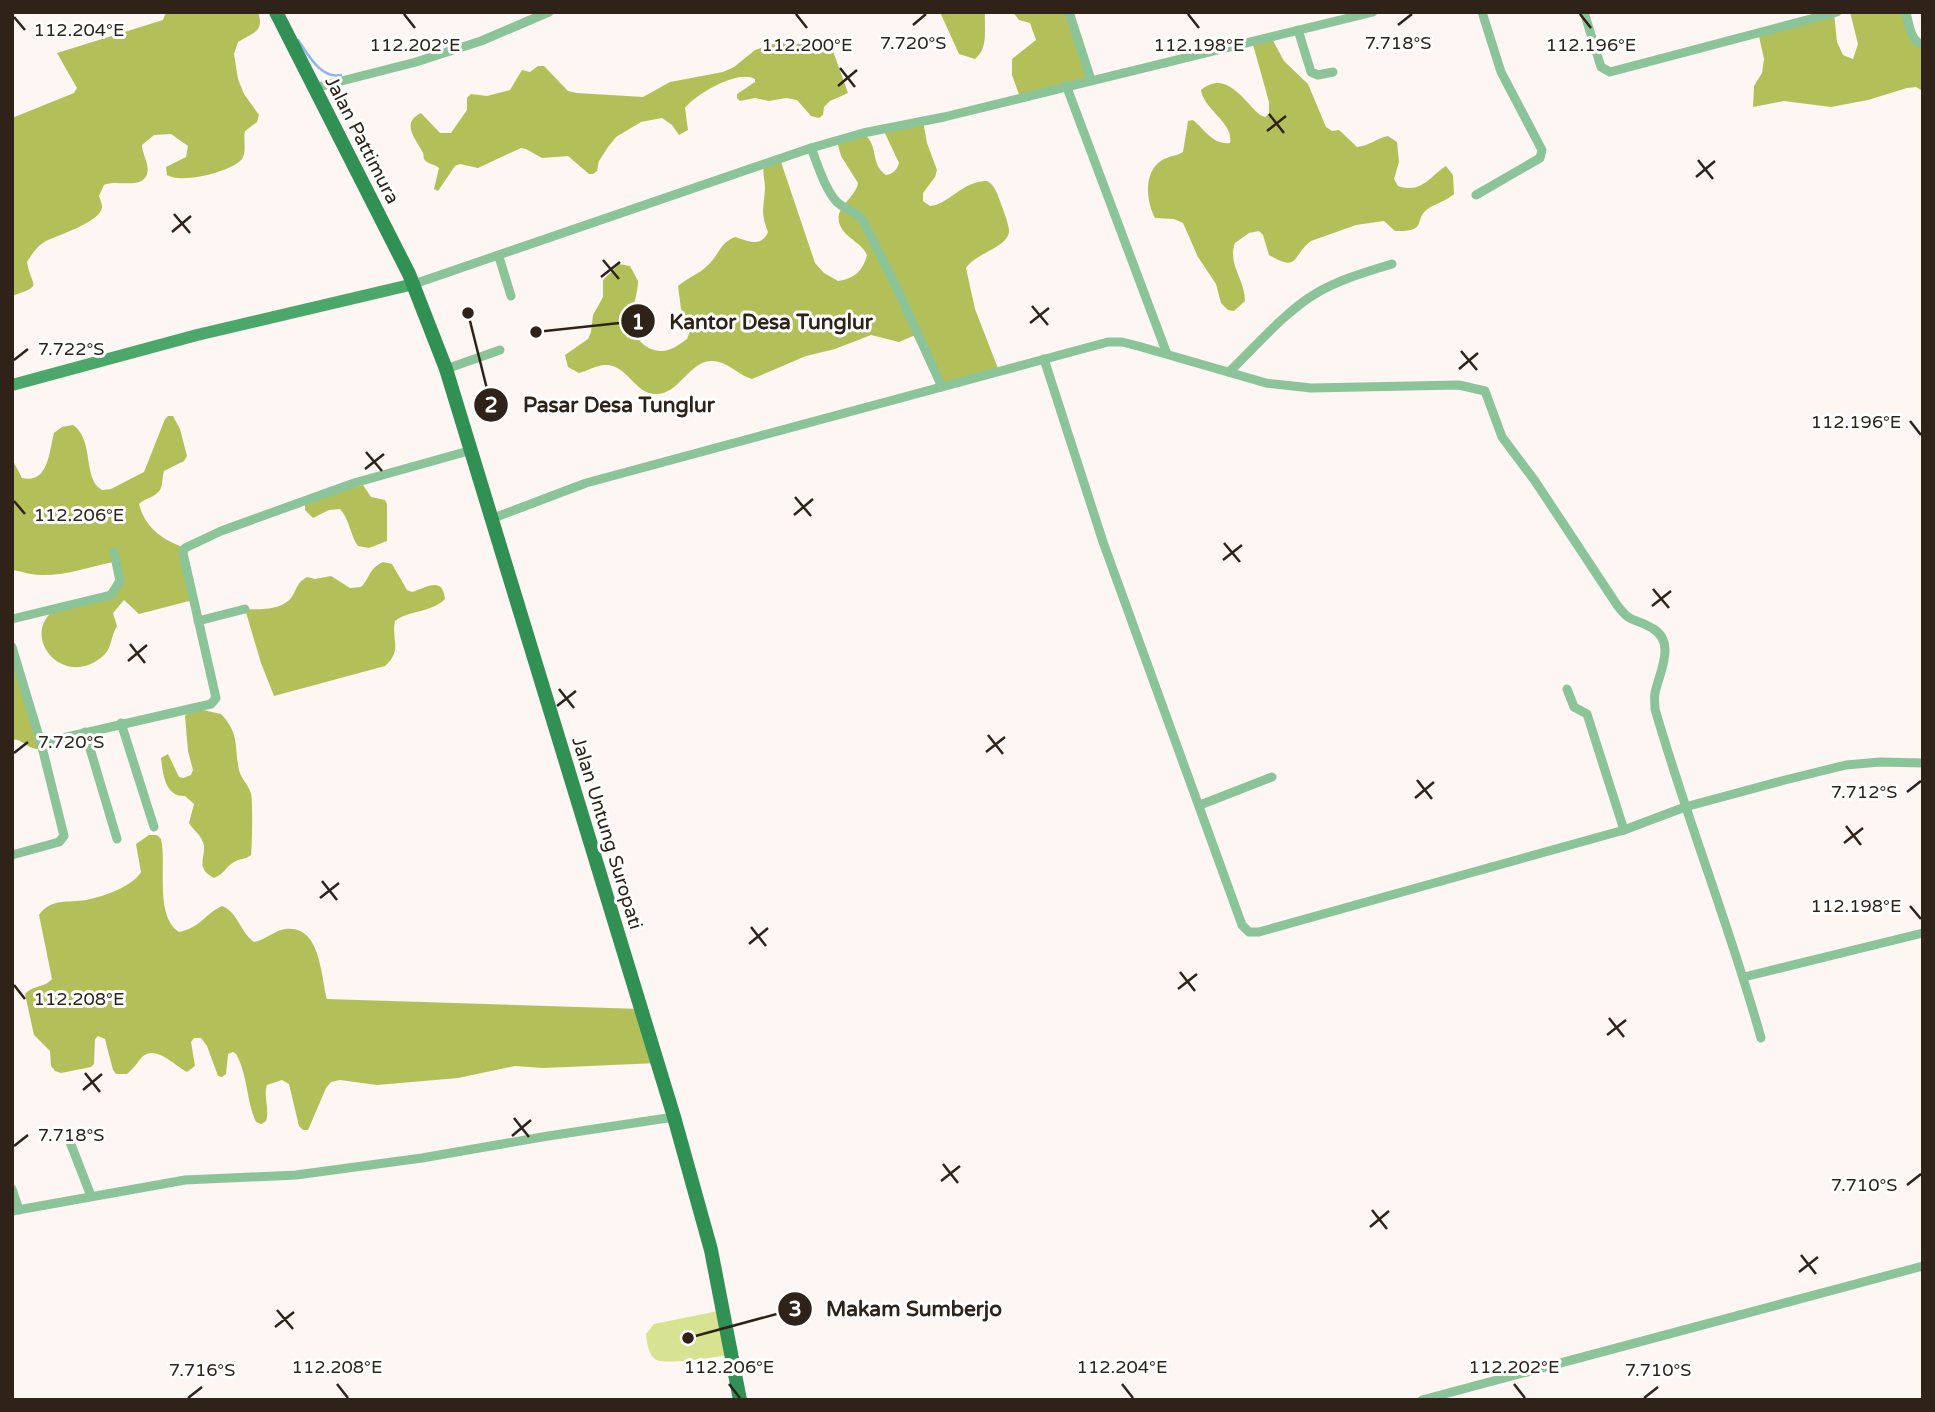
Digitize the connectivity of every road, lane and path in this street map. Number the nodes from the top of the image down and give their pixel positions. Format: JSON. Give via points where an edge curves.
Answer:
{"nodes":[{"id":1,"x":276,"y":12,"type":"edge"},
{"id":2,"x":549,"y":12,"type":"edge"},
{"id":3,"x":1069,"y":12,"type":"edge"},
{"id":4,"x":1373,"y":12,"type":"edge"},
{"id":5,"x":1482,"y":12,"type":"edge"},
{"id":6,"x":1584,"y":12,"type":"edge"},
{"id":7,"x":1837,"y":12,"type":"edge"},
{"id":8,"x":1906,"y":12,"type":"edge"},
{"id":9,"x":1298,"y":30,"type":"junction"},
{"id":10,"x":1923,"y":45,"type":"edge"},
{"id":11,"x":1333,"y":72,"type":"dead end"},
{"id":12,"x":1091,"y":80,"type":"junction"},
{"id":13,"x":1066,"y":85,"type":"junction"},
{"id":14,"x":314,"y":88,"type":"junction"},
{"id":15,"x":811,"y":148,"type":"junction"},
{"id":16,"x":1476,"y":195,"type":"dead end"},
{"id":17,"x":499,"y":257,"type":"junction"},
{"id":18,"x":1392,"y":264,"type":"dead end"},
{"id":19,"x":414,"y":284,"type":"junction"},
{"id":20,"x":511,"y":296,"type":"dead end"},
{"id":21,"x":500,"y":350,"type":"dead end"},
{"id":22,"x":1167,"y":354,"type":"junction"},
{"id":23,"x":1044,"y":359,"type":"junction"},
{"id":24,"x":446,"y":369,"type":"junction"},
{"id":25,"x":1229,"y":372,"type":"junction"},
{"id":26,"x":12,"y":385,"type":"edge"},
{"id":27,"x":942,"y":387,"type":"junction"},
{"id":28,"x":472,"y":450,"type":"junction"},
{"id":29,"x":491,"y":519,"type":"junction"},
{"id":30,"x":114,"y":552,"type":"dead end"},
{"id":31,"x":245,"y":609,"type":"dead end"},
{"id":32,"x":12,"y":619,"type":"edge"},
{"id":33,"x":198,"y":621,"type":"junction"},
{"id":34,"x":12,"y":647,"type":"edge"},
{"id":35,"x":1567,"y":689,"type":"dead end"},
{"id":36,"x":121,"y":723,"type":"junction"},
{"id":37,"x":85,"y":732,"type":"junction"},
{"id":38,"x":41,"y":743,"type":"junction"},
{"id":39,"x":1923,"y":764,"type":"edge"},
{"id":40,"x":1272,"y":777,"type":"dead end"},
{"id":41,"x":1200,"y":805,"type":"junction"},
{"id":42,"x":1685,"y":807,"type":"junction"},
{"id":43,"x":154,"y":827,"type":"dead end"},
{"id":44,"x":1624,"y":830,"type":"junction"},
{"id":45,"x":117,"y":839,"type":"dead end"},
{"id":46,"x":12,"y":855,"type":"edge"},
{"id":47,"x":1923,"y":933,"type":"edge"},
{"id":48,"x":1744,"y":977,"type":"junction"},
{"id":49,"x":1761,"y":1038,"type":"dead end"},
{"id":50,"x":674,"y":1117,"type":"junction"},
{"id":51,"x":70,"y":1142,"type":"dead end"},
{"id":52,"x":12,"y":1189,"type":"edge"},
{"id":53,"x":91,"y":1196,"type":"junction"},
{"id":54,"x":15,"y":1211,"type":"edge"},
{"id":55,"x":1923,"y":1266,"type":"edge"},
{"id":56,"x":740,"y":1400,"type":"edge"},
{"id":57,"x":1422,"y":1400,"type":"edge"}],
"edges":[{"from":1,"to":14,"type":"main road","name":"Jalan Pattimura"},
{"from":2,"to":14,"type":"street","via":[[455,49]]},
{"from":3,"to":12,"type":"street"},
{"from":4,"to":9,"type":"street"},
{"from":5,"to":16,"type":"street","via":[[1501,72],[1542,150],[1539,158]]},
{"from":6,"to":7,"type":"street","via":[[1601,66],[1610,72]]},
{"from":8,"to":10,"type":"street","via":[[1913,39]]},
{"from":9,"to":11,"type":"street","via":[[1311,72]]},
{"from":9,"to":12,"type":"street"},
{"from":12,"to":13,"type":"street"},
{"from":13,"to":15,"type":"street"},
{"from":13,"to":22,"type":"street"},
{"from":14,"to":19,"type":"main road","name":"Jalan Pattimura"},
{"from":15,"to":17,"type":"street"},
{"from":15,"to":27,"type":"street","via":[[831,194],[863,220]]},
{"from":17,"to":19,"type":"street"},
{"from":17,"to":20,"type":"street"},
{"from":18,"to":25,"type":"street","via":[[1315,293]]},
{"from":19,"to":24,"type":"main road","name":"Jalan Untung Suropati"},
{"from":19,"to":26,"type":"street"},
{"from":21,"to":24,"type":"street"},
{"from":22,"to":23,"type":"street","via":[[1115,342]]},
{"from":22,"to":25,"type":"street"},
{"from":23,"to":27,"type":"street"},
{"from":23,"to":41,"type":"street","via":[[1103,542]]},
{"from":24,"to":28,"type":"main road","name":"Jalan Untung Suropati"},
{"from":25,"to":42,"type":"street","via":[[1266,383],[1311,388],[1459,385],[1485,391],[1502,437],[1617,605],[1628,620],[1661,635],[1666,650],[1654,695],[1655,709]]},
{"from":27,"to":29,"type":"street","via":[[586,483]]},
{"from":28,"to":29,"type":"main road","name":"Jalan Untung Suropati"},
{"from":28,"to":33,"type":"street","via":[[354,483],[191,543],[183,553]]},
{"from":29,"to":50,"type":"main road","name":"Jalan Untung Suropati"},
{"from":30,"to":32,"type":"street","via":[[120,581],[111,595]]},
{"from":31,"to":33,"type":"street"},
{"from":33,"to":36,"type":"street","via":[[216,698],[211,704]]},
{"from":34,"to":38,"type":"street"},
{"from":35,"to":44,"type":"street","via":[[1574,707],[1587,714]]},
{"from":36,"to":37,"type":"street"},
{"from":36,"to":43,"type":"street"},
{"from":37,"to":38,"type":"street"},
{"from":37,"to":45,"type":"street"},
{"from":38,"to":46,"type":"street","via":[[64,836],[59,842]]},
{"from":39,"to":42,"type":"street","via":[[1846,765]]},
{"from":40,"to":41,"type":"street"},
{"from":41,"to":44,"type":"street","via":[[1242,925],[1249,932]]},
{"from":42,"to":44,"type":"street"},
{"from":42,"to":48,"type":"street"},
{"from":47,"to":48,"type":"street"},
{"from":48,"to":49,"type":"street"},
{"from":50,"to":53,"type":"street","via":[[422,1158],[296,1175],[186,1180]]},
{"from":50,"to":56,"type":"main road","name":"Jalan Untung Suropati","via":[[711,1250]]},
{"from":51,"to":53,"type":"street"},
{"from":52,"to":54,"type":"street"},
{"from":53,"to":54,"type":"street"},
{"from":55,"to":57,"type":"street"}]}
